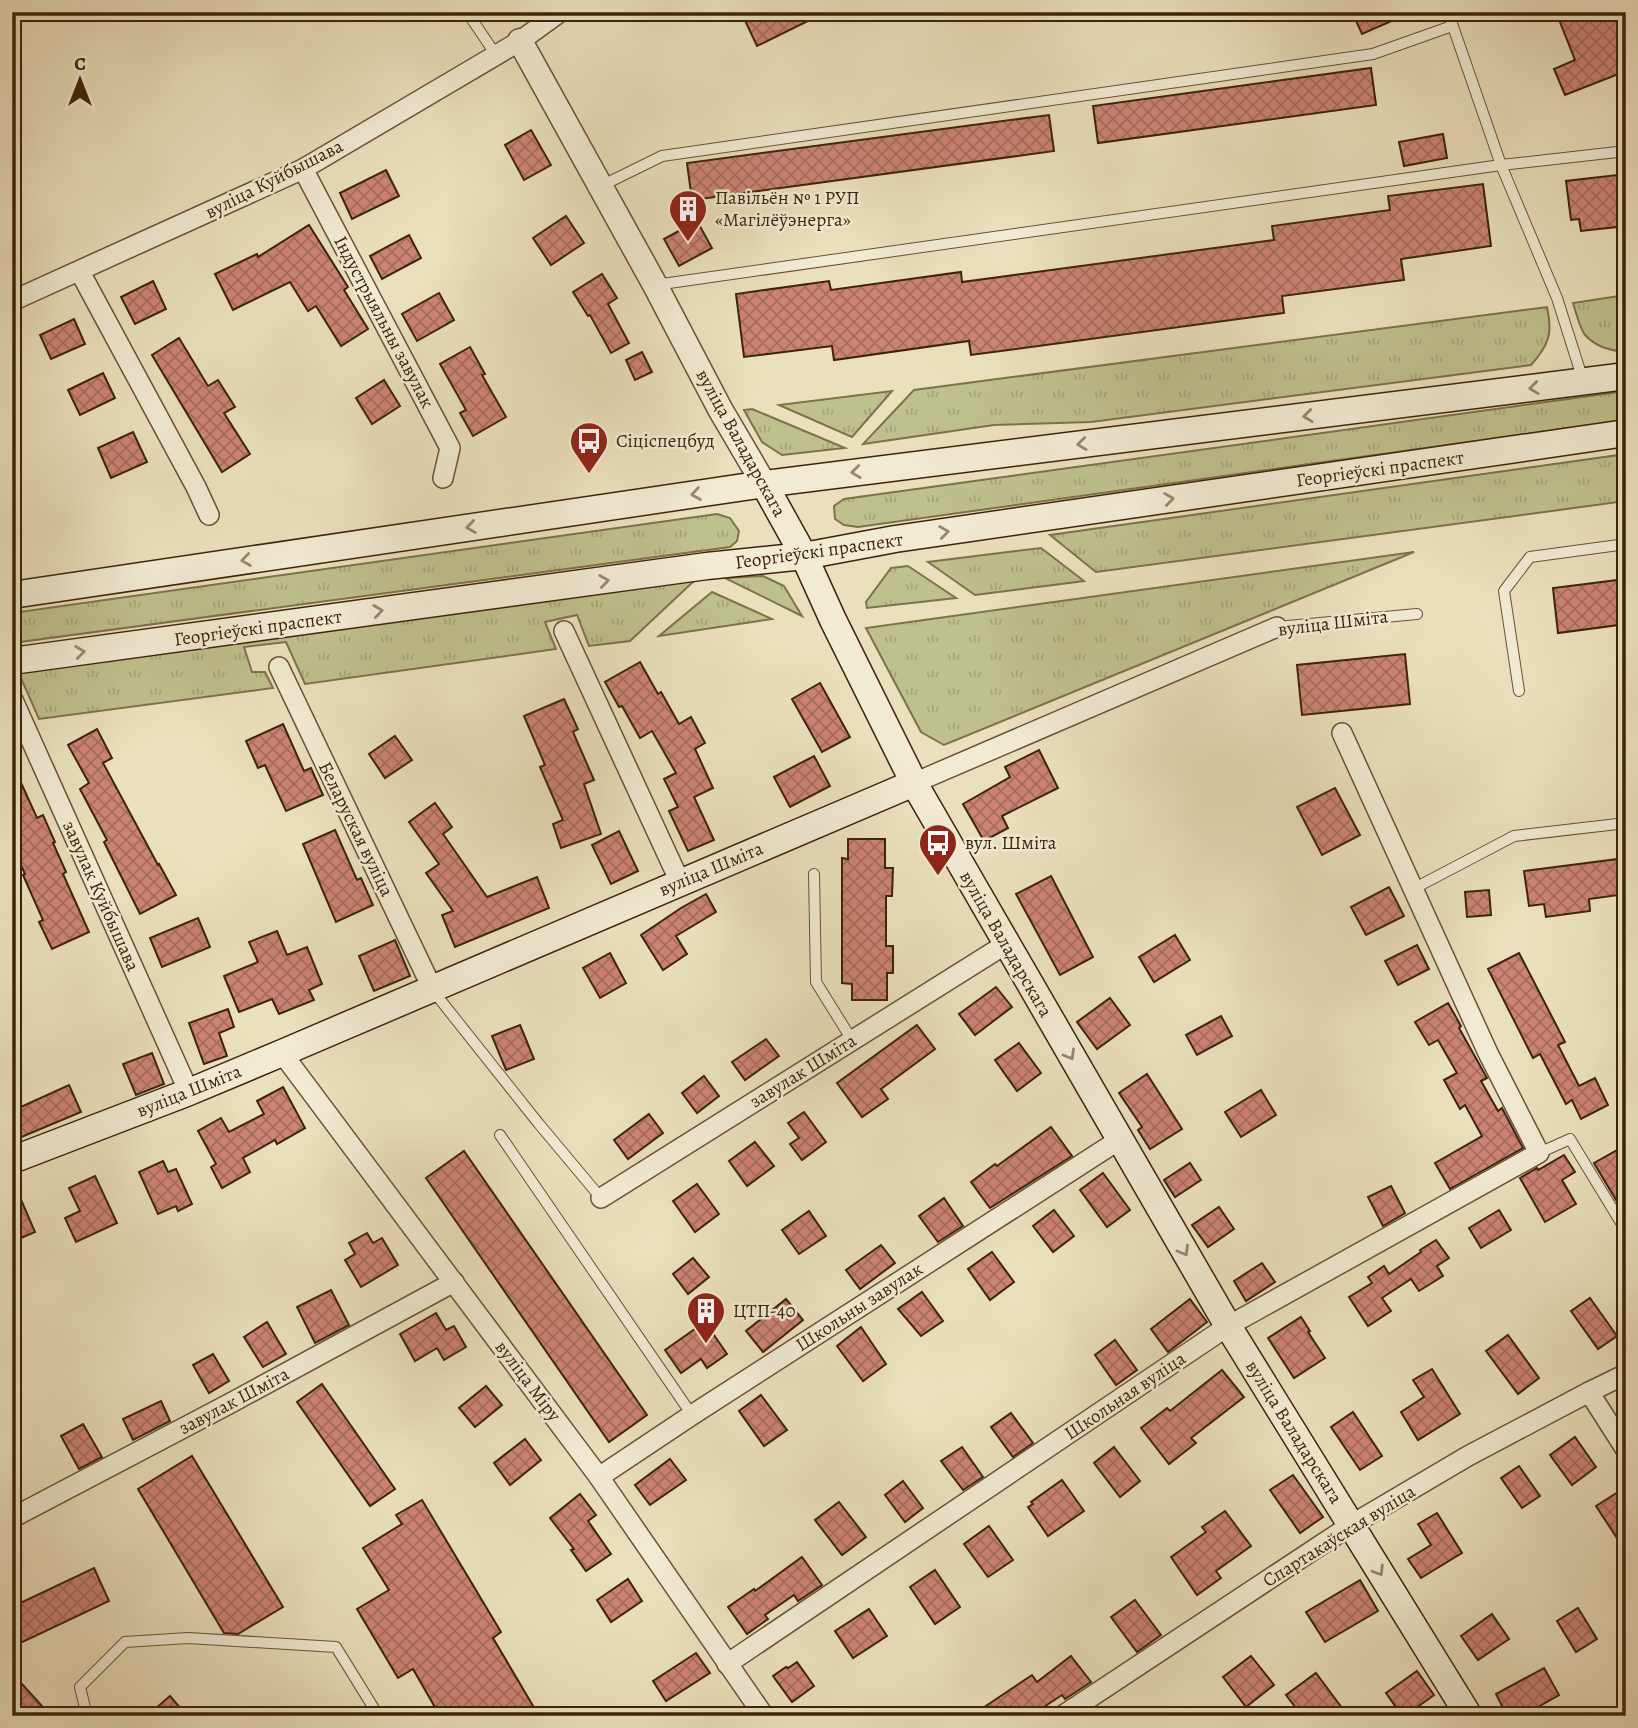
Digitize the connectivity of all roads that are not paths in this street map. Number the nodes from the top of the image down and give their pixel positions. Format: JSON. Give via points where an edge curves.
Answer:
{"nodes":[{"id":1,"x":467,"y":12,"type":"edge"},
{"id":2,"x":560,"y":12,"type":"edge"},
{"id":3,"x":1448,"y":12,"type":"edge"},
{"id":4,"x":1452,"y":26,"type":"junction"},
{"id":5,"x":520,"y":40,"type":"junction"},
{"id":6,"x":496,"y":55,"type":"junction"},
{"id":7,"x":1626,"y":151,"type":"edge"},
{"id":8,"x":1501,"y":165,"type":"junction"},
{"id":9,"x":303,"y":169,"type":"junction"},
{"id":10,"x":601,"y":187,"type":"junction"},
{"id":11,"x":80,"y":272,"type":"junction"},
{"id":12,"x":655,"y":285,"type":"junction"},
{"id":13,"x":12,"y":302,"type":"edge"},
{"id":14,"x":1626,"y":376,"type":"edge"},
{"id":15,"x":1584,"y":382,"type":"junction"},
{"id":16,"x":1626,"y":433,"type":"edge"},
{"id":17,"x":443,"y":478,"type":"dead end"},
{"id":18,"x":764,"y":484,"type":"junction"},
{"id":19,"x":209,"y":515,"type":"dead end"},
{"id":20,"x":1626,"y":544,"type":"edge"},
{"id":21,"x":804,"y":556,"type":"junction"},
{"id":22,"x":12,"y":595,"type":"edge"},
{"id":23,"x":1417,"y":614,"type":"dead end"},
{"id":24,"x":1277,"y":627,"type":"joint"},
{"id":25,"x":564,"y":631,"type":"dead end"},
{"id":26,"x":12,"y":661,"type":"edge"},
{"id":27,"x":279,"y":667,"type":"dead end"},
{"id":28,"x":1519,"y":691,"type":"dead end"},
{"id":29,"x":13,"y":700,"type":"edge"},
{"id":30,"x":1342,"y":733,"type":"dead end"},
{"id":31,"x":914,"y":783,"type":"junction"},
{"id":32,"x":1626,"y":823,"type":"edge"},
{"id":33,"x":814,"y":874,"type":"dead end"},
{"id":34,"x":680,"y":882,"type":"junction"},
{"id":35,"x":1413,"y":889,"type":"junction"},
{"id":36,"x":1006,"y":944,"type":"junction"},
{"id":37,"x":433,"y":990,"type":"junction"},
{"id":38,"x":852,"y":1040,"type":"junction"},
{"id":39,"x":282,"y":1053,"type":"junction"},
{"id":40,"x":189,"y":1092,"type":"junction"},
{"id":41,"x":500,"y":1135,"type":"dead end"},
{"id":42,"x":1119,"y":1140,"type":"junction"},
{"id":43,"x":1539,"y":1153,"type":"junction"},
{"id":44,"x":12,"y":1160,"type":"edge"},
{"id":45,"x":601,"y":1198,"type":"joint"},
{"id":46,"x":1626,"y":1231,"type":"edge"},
{"id":47,"x":454,"y":1282,"type":"junction"},
{"id":48,"x":1228,"y":1326,"type":"junction"},
{"id":49,"x":1626,"y":1374,"type":"edge"},
{"id":50,"x":1589,"y":1392,"type":"junction"},
{"id":51,"x":692,"y":1415,"type":"junction"},
{"id":52,"x":1626,"y":1450,"type":"edge"},
{"id":53,"x":599,"y":1477,"type":"junction"},
{"id":54,"x":12,"y":1518,"type":"edge"},
{"id":55,"x":1351,"y":1525,"type":"junction"},
{"id":56,"x":727,"y":1664,"type":"junction"},
{"id":57,"x":87,"y":1716,"type":"edge"},
{"id":58,"x":377,"y":1716,"type":"edge"},
{"id":59,"x":764,"y":1716,"type":"edge"},
{"id":60,"x":1062,"y":1716,"type":"edge"},
{"id":61,"x":1469,"y":1716,"type":"edge"}],
"edges":[{"from":1,"to":6,"type":"lane"},
{"from":2,"to":5,"type":"street","name":"вуліца Куйбышава"},
{"from":3,"to":4,"type":"lane"},
{"from":4,"to":8,"type":"lane"},
{"from":4,"to":10,"type":"lane","via":[[1373,54],[662,156]]},
{"from":5,"to":6,"type":"street","name":"вуліца Куйбышава"},
{"from":5,"to":10,"type":"street","name":"вуліца Валадарскага"},
{"from":6,"to":9,"type":"street","name":"вуліца Куйбышава"},
{"from":7,"to":8,"type":"lane"},
{"from":8,"to":12,"type":"lane"},
{"from":8,"to":15,"type":"lane","via":[[1557,298]]},
{"from":9,"to":11,"type":"street","name":"вуліца Куйбышава"},
{"from":9,"to":17,"type":"street","name":"Індустрыяльны завулак","via":[[450,448]]},
{"from":10,"to":12,"type":"street","name":"вуліца Валадарскага"},
{"from":11,"to":13,"type":"street","name":"вуліца Куйбышава"},
{"from":11,"to":19,"type":"street"},
{"from":12,"to":18,"type":"street","name":"вуліца Валадарскага"},
{"from":14,"to":15,"type":"main road"},
{"from":15,"to":18,"type":"main road","one_way":true},
{"from":21,"to":16,"type":"main road","name":"Георгіеўскі праспект","one_way":true},
{"from":18,"to":21,"type":"main road","name":"вуліца Валадарскага"},
{"from":18,"to":22,"type":"main road","one_way":true},
{"from":20,"to":28,"type":"lane","via":[[1530,557],[1504,591]]},
{"from":26,"to":21,"type":"main road","name":"Георгіеўскі праспект","one_way":true},
{"from":21,"to":31,"type":"main road","name":"вуліца Валадарскага"},
{"from":23,"to":24,"type":"lane","name":"вуліца Шміта"},
{"from":24,"to":31,"type":"street","name":"вуліца Шміта"},
{"from":25,"to":34,"type":"street"},
{"from":27,"to":37,"type":"street","name":"Беларуская вуліца"},
{"from":29,"to":40,"type":"street","name":"завулак Куйбышава"},
{"from":30,"to":35,"type":"street"},
{"from":31,"to":34,"type":"main road","name":"вуліца Шміта"},
{"from":31,"to":36,"type":"main road","name":"вуліца Валадарскага"},
{"from":32,"to":35,"type":"lane","via":[[1514,836]]},
{"from":33,"to":38,"type":"lane","via":[[816,982]]},
{"from":34,"to":37,"type":"main road","name":"вуліца Шміта"},
{"from":35,"to":43,"type":"street"},
{"from":36,"to":38,"type":"street","name":"завулак Шміта"},
{"from":36,"to":42,"type":"main road","name":"вуліца Валадарскага","one_way":true},
{"from":37,"to":39,"type":"main road","name":"вуліца Шміта"},
{"from":37,"to":45,"type":"lane"},
{"from":38,"to":45,"type":"street","name":"завулак Шміта"},
{"from":39,"to":40,"type":"main road","name":"вуліца Шміта"},
{"from":39,"to":47,"type":"street","name":"вуліца Міру"},
{"from":40,"to":44,"type":"main road","name":"вуліца Шміта"},
{"from":41,"to":51,"type":"lane"},
{"from":42,"to":48,"type":"main road","name":"вуліца Валадарскага","one_way":true},
{"from":42,"to":51,"type":"street","name":"Школьны завулак"},
{"from":43,"to":46,"type":"lane","via":[[1570,1139]]},
{"from":43,"to":48,"type":"street","name":"Школьная вуліца"},
{"from":47,"to":53,"type":"street","name":"вуліца Міру"},
{"from":47,"to":54,"type":"street","name":"завулак Шміта"},
{"from":48,"to":55,"type":"main road","name":"вуліца Валадарскага"},
{"from":48,"to":56,"type":"street","name":"Школьная вуліца"},
{"from":49,"to":50,"type":"street","name":"Спартакаўская вуліца"},
{"from":50,"to":52,"type":"street"},
{"from":50,"to":55,"type":"street","name":"Спартакаўская вуліца"},
{"from":51,"to":53,"type":"street","name":"Школьны завулак"},
{"from":53,"to":56,"type":"street","name":"вуліца Міру"},
{"from":55,"to":60,"type":"street","name":"Спартакаўская вуліца"},
{"from":55,"to":61,"type":"main road","name":"вуліца Валадарскага","one_way":true},
{"from":56,"to":59,"type":"street","name":"вуліца Міру"},
{"from":57,"to":58,"type":"lane","via":[[80,1687],[125,1642],[188,1638],[336,1647]]}]}
